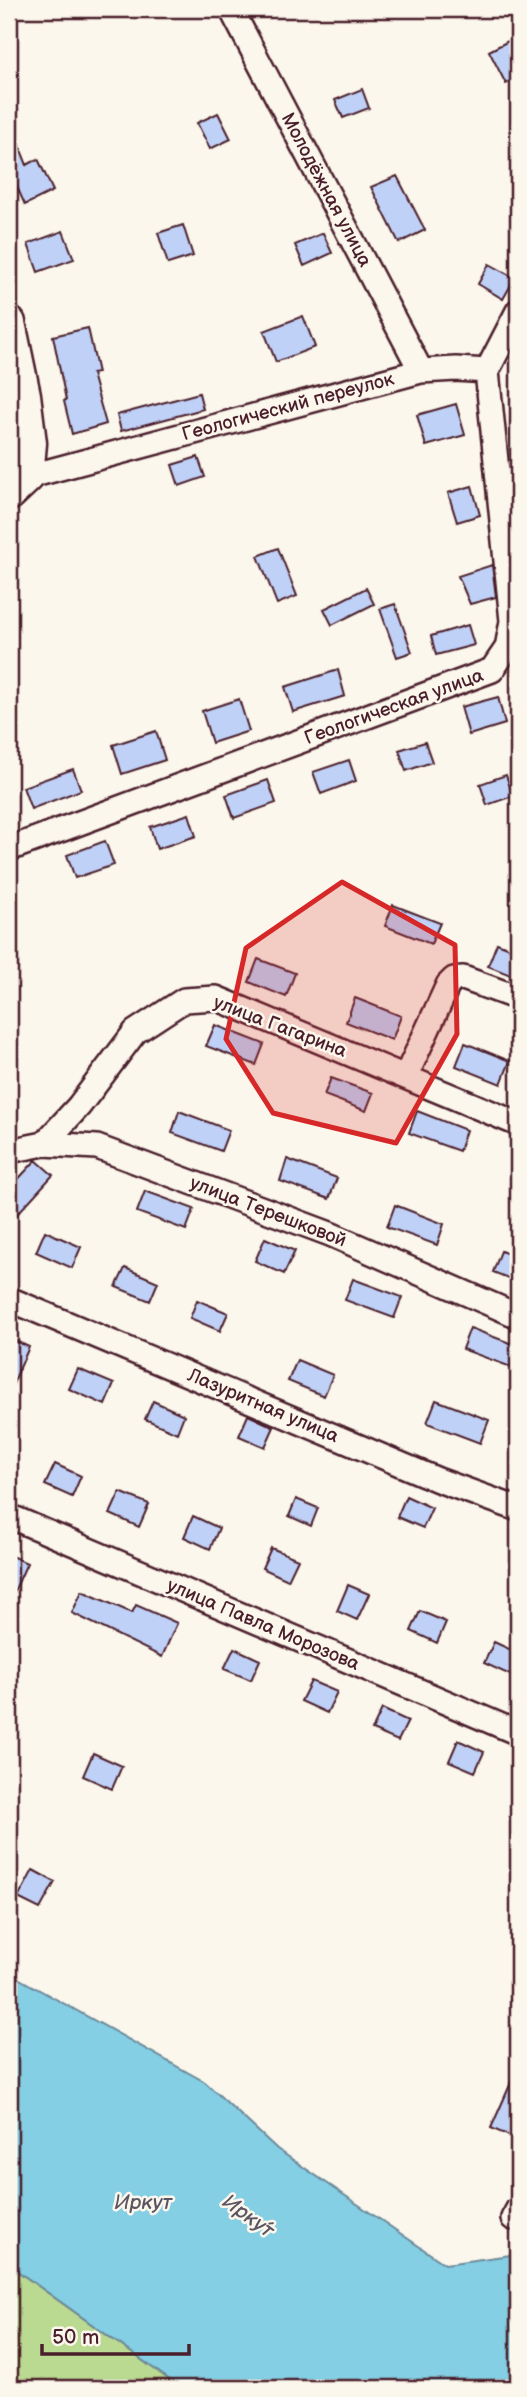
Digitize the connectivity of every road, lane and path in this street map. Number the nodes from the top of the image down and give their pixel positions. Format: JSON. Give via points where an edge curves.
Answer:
{"nodes":[{"id":1,"x":230,"y":9,"type":"edge"},
{"id":2,"x":518,"y":311,"type":"edge"},
{"id":3,"x":9,"y":323,"type":"edge"},
{"id":4,"x":421,"y":371,"type":"junction"},
{"id":5,"x":487,"y":371,"type":"junction"},
{"id":6,"x":18,"y":485,"type":"edge"},
{"id":7,"x":9,"y":849,"type":"edge"},
{"id":8,"x":518,"y":998,"type":"edge"},
{"id":9,"x":406,"y":1076,"type":"junction"},
{"id":10,"x":518,"y":1124,"type":"edge"},
{"id":11,"x":44,"y":1144,"type":"junction"},
{"id":12,"x":9,"y":1151,"type":"edge"},
{"id":13,"x":9,"y":1300,"type":"edge"},
{"id":14,"x":518,"y":1316,"type":"edge"},
{"id":15,"x":518,"y":1509,"type":"edge"},
{"id":16,"x":9,"y":1516,"type":"edge"},
{"id":17,"x":518,"y":1733,"type":"edge"}],
"edges":[{"from":1,"to":4,"type":"street","name":"Молодёжная улица"},
{"from":2,"to":5,"type":"street"},
{"from":3,"to":6,"type":"street","via":[[30,443]]},
{"from":4,"to":5,"type":"street","name":"Геологический переулок"},
{"from":4,"to":6,"type":"street","name":"Геологический переулок"},
{"from":5,"to":7,"type":"street","name":"Геологическая улица","via":[[512,621],[507,648],[492,670]]},
{"from":8,"to":9,"type":"street","via":[[463,978],[454,979]]},
{"from":9,"to":10,"type":"street","name":"улица Гагарина"},
{"from":9,"to":11,"type":"street","name":"улица Гагарина","via":[[216,999],[184,1000],[135,1032]]},
{"from":11,"to":12,"type":"street","name":"улица Терешковой"},
{"from":11,"to":14,"type":"street","name":"улица Терешковой","via":[[97,1147],[330,1234]]},
{"from":13,"to":15,"type":"street","name":"Лазуритная улица"},
{"from":16,"to":17,"type":"street","name":"улица Павла Морозова"}]}
